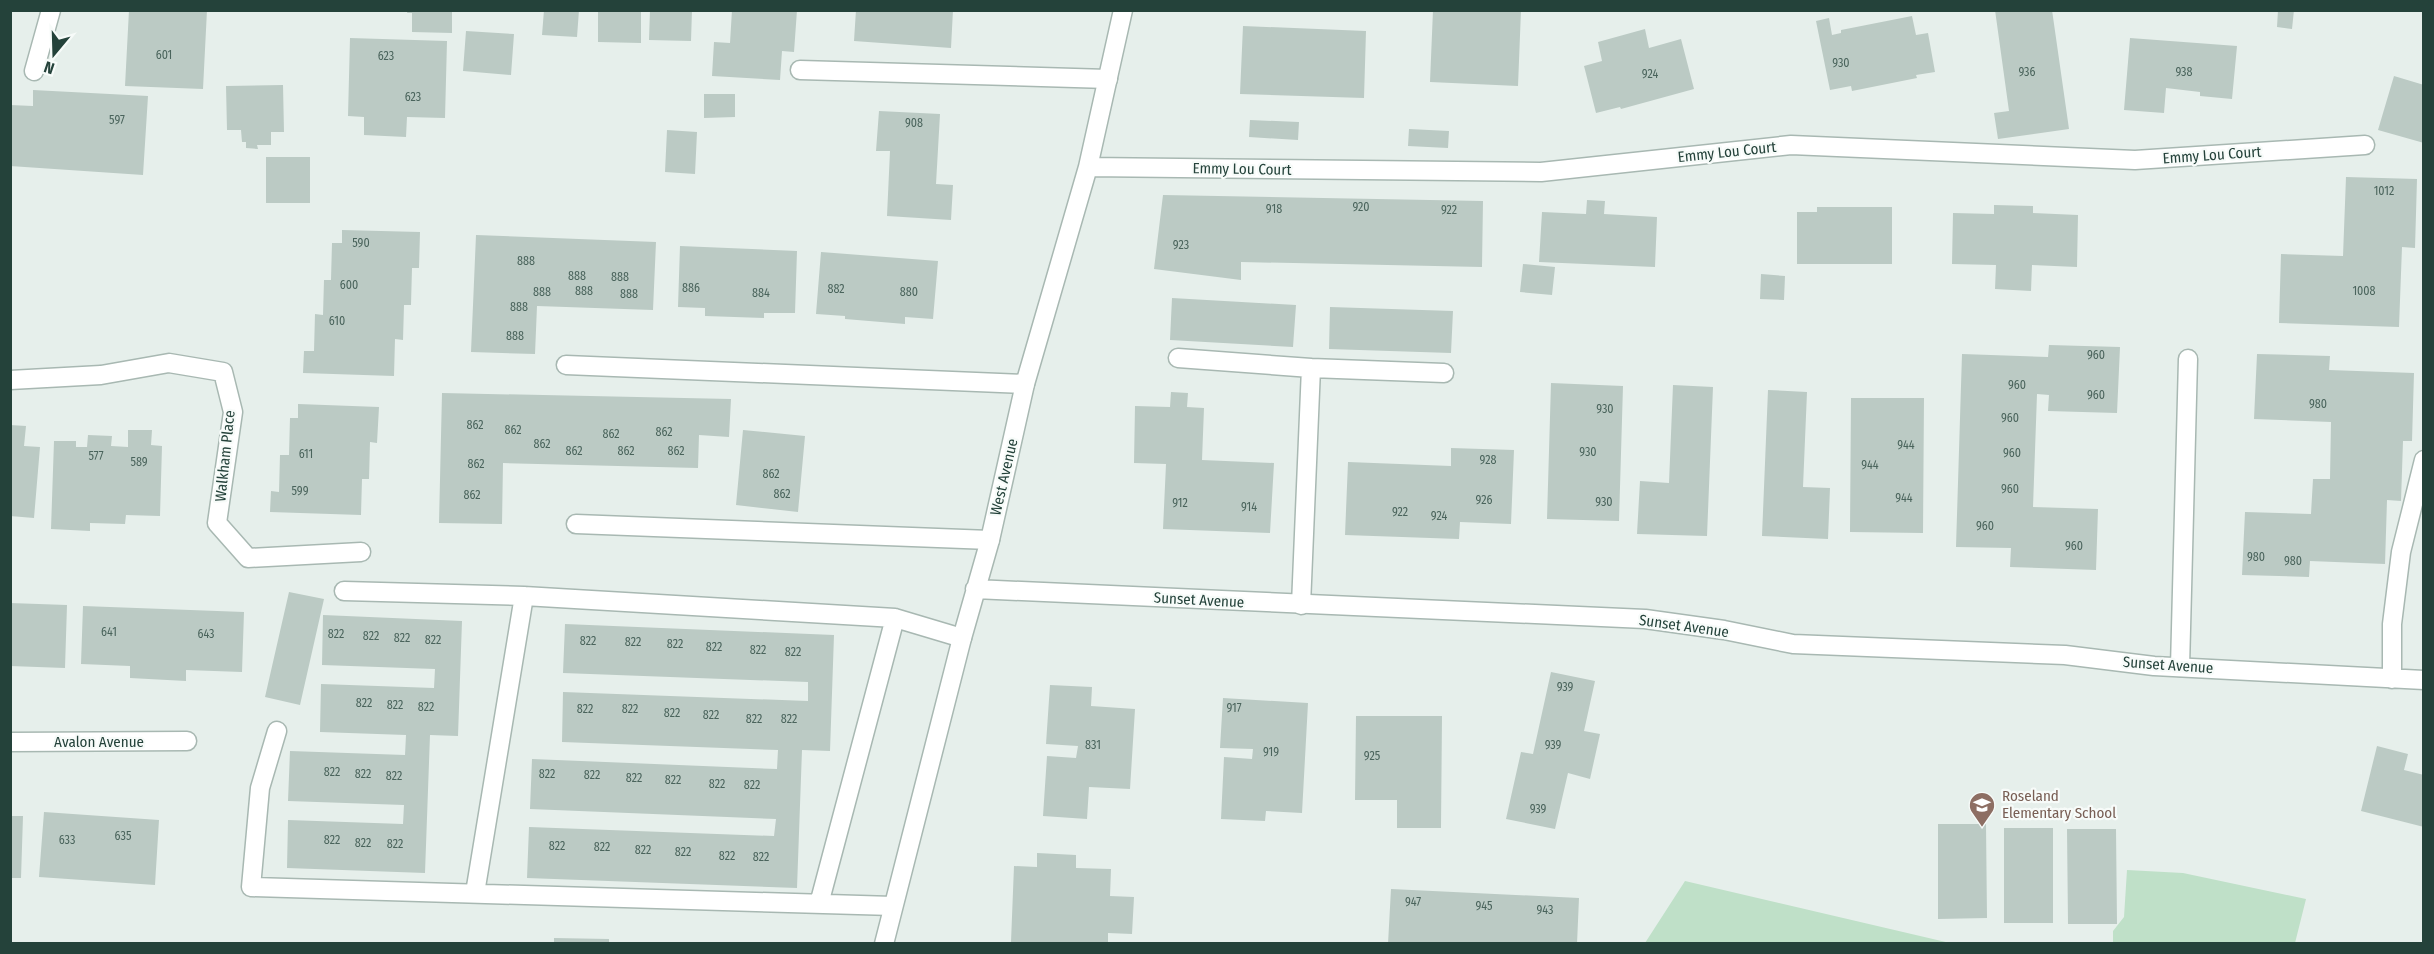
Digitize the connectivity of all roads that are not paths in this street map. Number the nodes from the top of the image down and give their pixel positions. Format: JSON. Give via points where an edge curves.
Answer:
{"nodes":[{"id":1,"x":51,"y":10,"type":"edge"},
{"id":2,"x":1123,"y":10,"type":"edge"},
{"id":3,"x":800,"y":70,"type":"dead end"},
{"id":4,"x":34,"y":71,"type":"dead end"},
{"id":5,"x":1108,"y":79,"type":"junction"},
{"id":6,"x":2365,"y":145,"type":"dead end"},
{"id":7,"x":1088,"y":167,"type":"junction"},
{"id":8,"x":1178,"y":358,"type":"dead end"},
{"id":9,"x":2188,"y":359,"type":"dead end"},
{"id":10,"x":566,"y":365,"type":"dead end"},
{"id":11,"x":1311,"y":368,"type":"junction"},
{"id":12,"x":1444,"y":373,"type":"dead end"},
{"id":13,"x":10,"y":380,"type":"edge"},
{"id":14,"x":1025,"y":384,"type":"junction"},
{"id":15,"x":2424,"y":460,"type":"edge"},
{"id":16,"x":576,"y":524,"type":"dead end"},
{"id":17,"x":990,"y":540,"type":"junction"},
{"id":18,"x":361,"y":552,"type":"dead end"},
{"id":19,"x":975,"y":590,"type":"junction"},
{"id":20,"x":344,"y":591,"type":"dead end"},
{"id":21,"x":524,"y":596,"type":"junction"},
{"id":22,"x":1301,"y":605,"type":"junction"},
{"id":23,"x":895,"y":618,"type":"junction"},
{"id":24,"x":962,"y":638,"type":"junction"},
{"id":25,"x":2180,"y":667,"type":"junction"},
{"id":26,"x":2392,"y":679,"type":"junction"},
{"id":27,"x":2424,"y":680,"type":"edge"},
{"id":28,"x":277,"y":730,"type":"dead end"},
{"id":29,"x":187,"y":741,"type":"dead end"},
{"id":30,"x":10,"y":742,"type":"edge"},
{"id":31,"x":475,"y":893,"type":"junction"},
{"id":32,"x":819,"y":904,"type":"junction"},
{"id":33,"x":893,"y":906,"type":"junction"},
{"id":34,"x":884,"y":944,"type":"edge"}],
"edges":[{"from":1,"to":4,"type":"street"},
{"from":2,"to":5,"type":"street","name":"West Avenue"},
{"from":3,"to":5,"type":"street"},
{"from":5,"to":7,"type":"street","name":"West Avenue"},
{"from":6,"to":7,"type":"street","name":"Emmy Lou Court","via":[[2135,160],[1791,145],[1541,172]]},
{"from":7,"to":14,"type":"street","name":"West Avenue"},
{"from":8,"to":11,"type":"street"},
{"from":9,"to":25,"type":"street"},
{"from":10,"to":14,"type":"street"},
{"from":11,"to":12,"type":"street"},
{"from":11,"to":22,"type":"street"},
{"from":13,"to":18,"type":"street","name":"Walkham Place","via":[[101,375],[169,363],[223,372],[233,412],[217,523],[248,558]]},
{"from":14,"to":17,"type":"street","name":"West Avenue"},
{"from":15,"to":26,"type":"street","via":[[2402,552],[2392,624]]},
{"from":16,"to":17,"type":"street"},
{"from":17,"to":19,"type":"street","name":"West Avenue"},
{"from":19,"to":22,"type":"street","name":"Sunset Avenue"},
{"from":19,"to":24,"type":"street","name":"West Avenue"},
{"from":20,"to":21,"type":"street"},
{"from":21,"to":23,"type":"street"},
{"from":21,"to":31,"type":"street"},
{"from":22,"to":25,"type":"street","name":"Sunset Avenue","via":[[1645,619],[1793,644],[2065,655]]},
{"from":23,"to":24,"type":"street"},
{"from":23,"to":32,"type":"street"},
{"from":24,"to":33,"type":"street","name":"West Avenue"},
{"from":25,"to":26,"type":"street","name":"Sunset Avenue"},
{"from":26,"to":27,"type":"street","name":"Sunset Avenue"},
{"from":28,"to":31,"type":"street","via":[[260,788],[251,887]]},
{"from":29,"to":30,"type":"street","name":"Avalon Avenue"},
{"from":31,"to":32,"type":"street"},
{"from":32,"to":33,"type":"street"},
{"from":33,"to":34,"type":"street","name":"West Avenue"}]}
